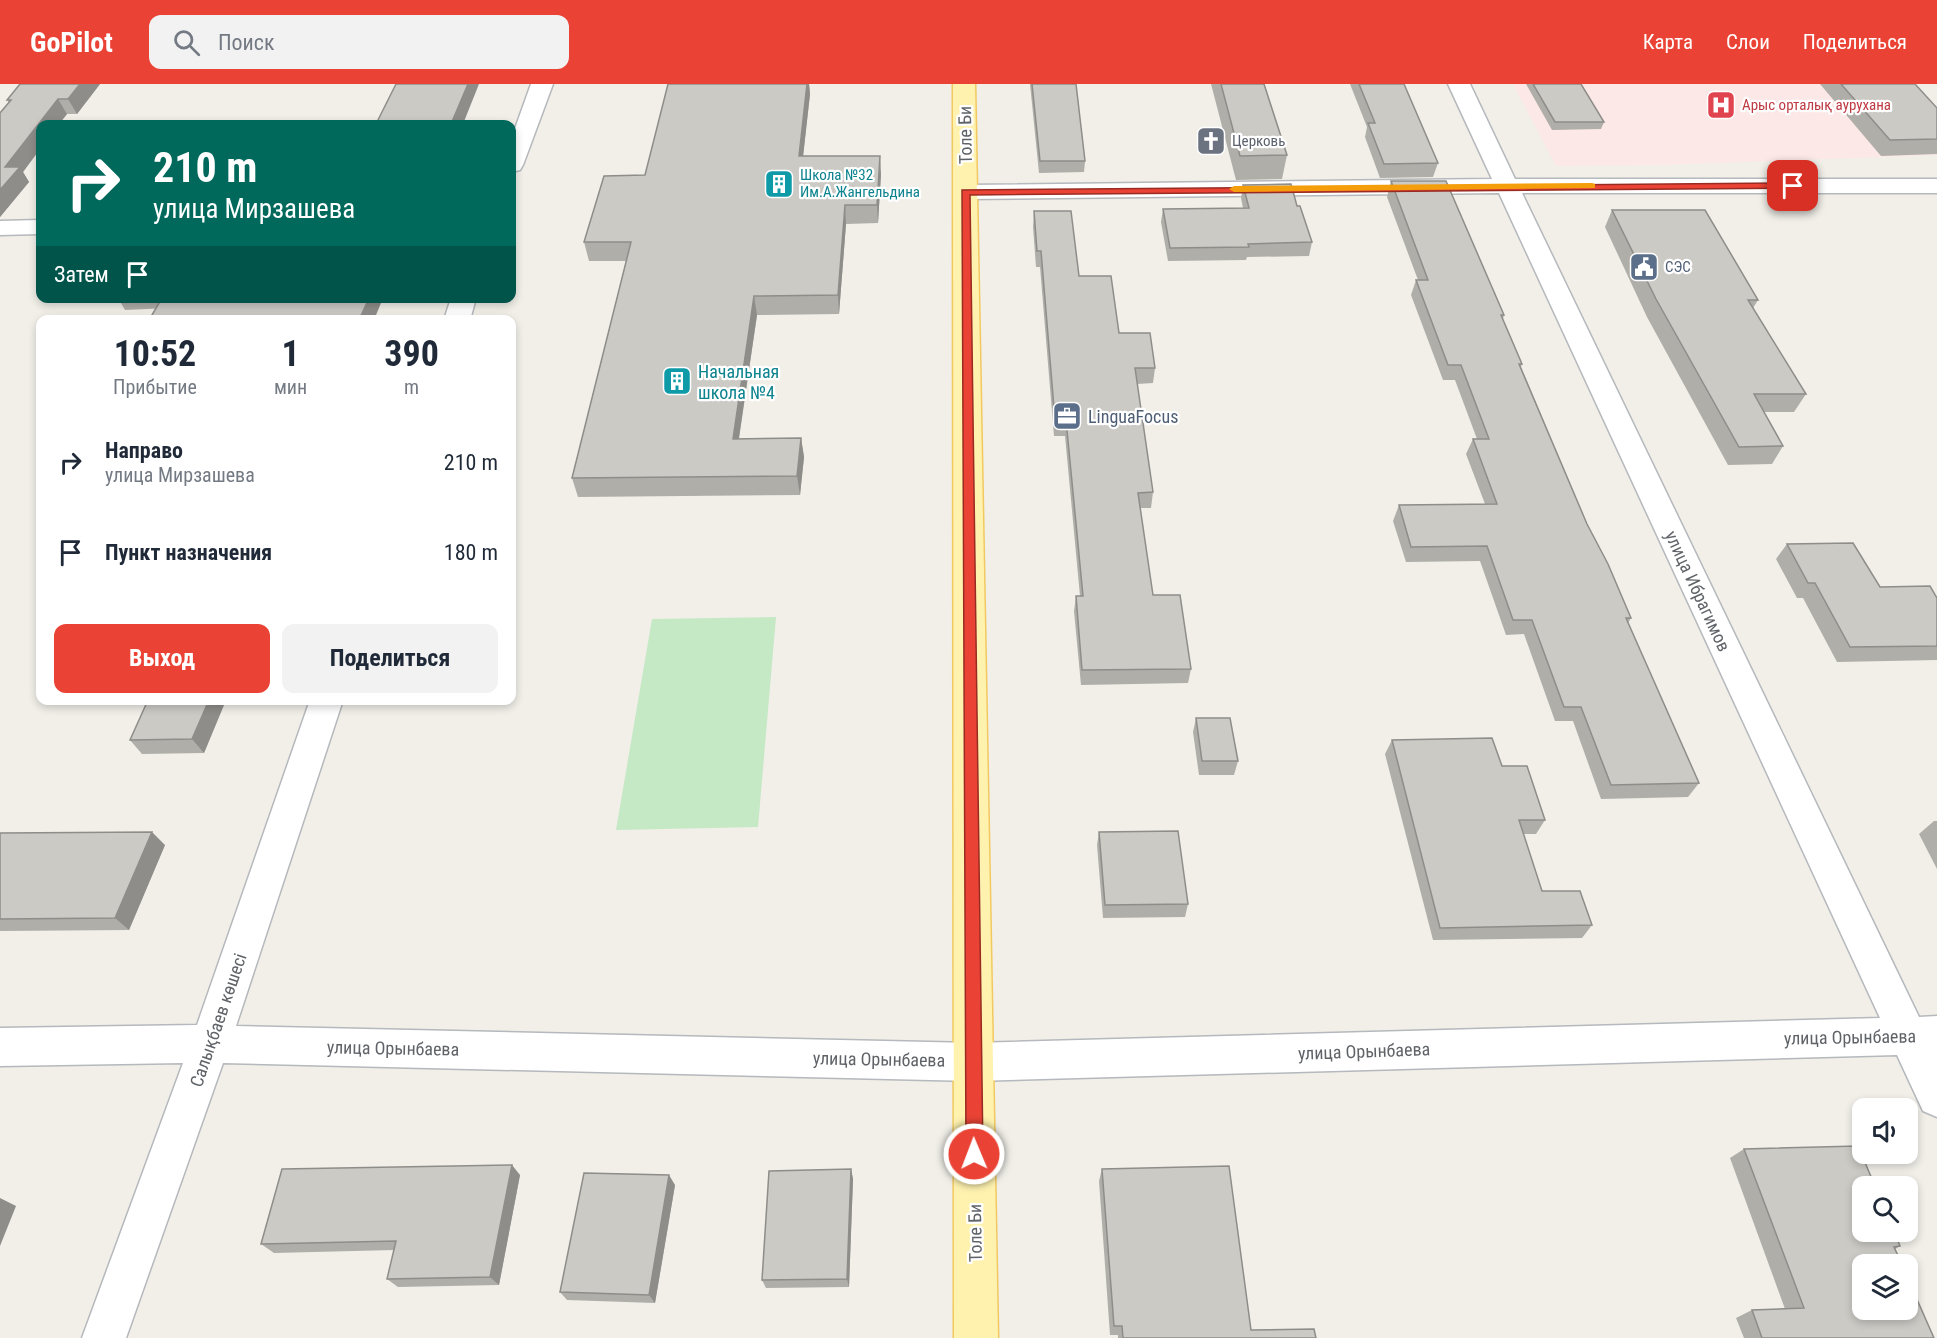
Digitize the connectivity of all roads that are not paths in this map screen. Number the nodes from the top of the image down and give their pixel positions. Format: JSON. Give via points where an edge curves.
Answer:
{"nodes":[{"id":1,"x":542,"y":84,"type":"edge"},
{"id":2,"x":964,"y":84,"type":"edge"},
{"id":3,"x":1459,"y":84,"type":"edge"},
{"id":4,"x":516,"y":154,"type":"edge"},
{"id":5,"x":1506,"y":186,"type":"junction"},
{"id":6,"x":1937,"y":186,"type":"edge"},
{"id":7,"x":966,"y":192,"type":"junction"},
{"id":8,"x":36,"y":227,"type":"edge"},
{"id":9,"x":0,"y":228,"type":"edge"},
{"id":10,"x":325,"y":705,"type":"edge"},
{"id":11,"x":1923,"y":1035,"type":"edge"},
{"id":12,"x":210,"y":1044,"type":"junction"},
{"id":13,"x":0,"y":1047,"type":"edge"},
{"id":14,"x":973,"y":1062,"type":"junction"},
{"id":15,"x":1937,"y":1097,"type":"edge"},
{"id":16,"x":104,"y":1338,"type":"edge"},
{"id":17,"x":976,"y":1338,"type":"edge"}],
"edges":[{"from":1,"to":4,"type":"street"},
{"from":2,"to":7,"type":"main road","name":"Толе Би"},
{"from":3,"to":5,"type":"street","name":"улица Ибрагимов"},
{"from":5,"to":6,"type":"street"},
{"from":5,"to":7,"type":"street"},
{"from":5,"to":11,"type":"street","name":"улица Ибрагимов"},
{"from":7,"to":14,"type":"main road","name":"Толе Би"},
{"from":8,"to":9,"type":"street"},
{"from":10,"to":12,"type":"street","name":"Салықбаев көшесі"},
{"from":11,"to":14,"type":"street","name":"улица Орынбаева"},
{"from":11,"to":15,"type":"street","name":"улица Ибрагимов"},
{"from":12,"to":13,"type":"street","name":"улица Орынбаева"},
{"from":12,"to":14,"type":"street","name":"улица Орынбаева"},
{"from":12,"to":16,"type":"street","name":"Салықбаев көшесі"},
{"from":14,"to":17,"type":"main road","name":"Толе Би"}]}
